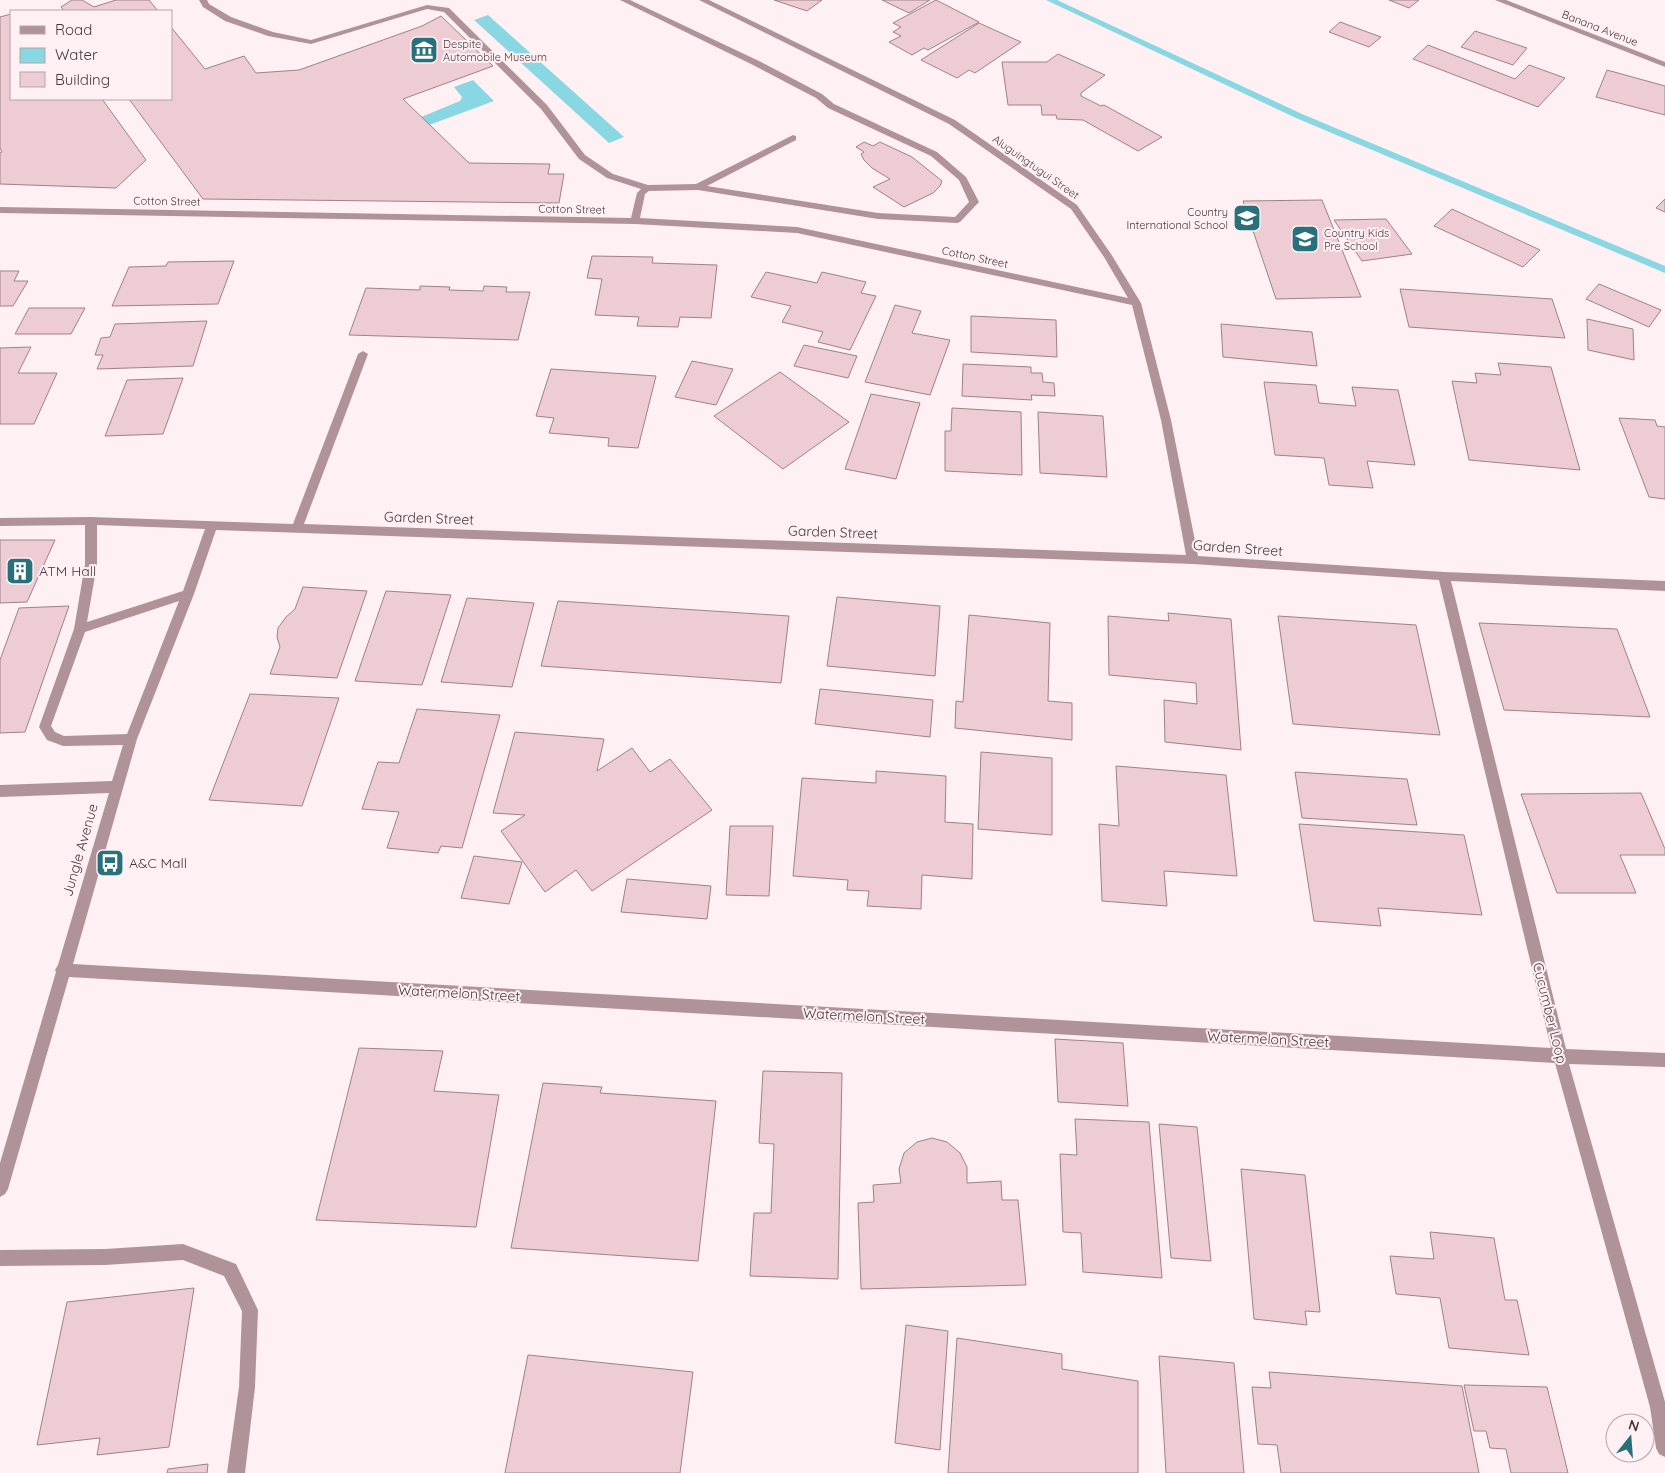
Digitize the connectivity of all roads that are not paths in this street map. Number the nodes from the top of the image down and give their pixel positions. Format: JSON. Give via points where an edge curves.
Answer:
{"nodes":[{"id":1,"x":203,"y":0,"type":"edge"},
{"id":2,"x":437,"y":0,"type":"edge"},
{"id":3,"x":624,"y":0,"type":"edge"},
{"id":4,"x":703,"y":0,"type":"edge"},
{"id":5,"x":1500,"y":0,"type":"edge"},
{"id":6,"x":446,"y":10,"type":"junction"},
{"id":7,"x":1665,"y":65,"type":"edge"},
{"id":8,"x":793,"y":138,"type":"dead end"},
{"id":9,"x":698,"y":187,"type":"junction"},
{"id":10,"x":647,"y":188,"type":"junction"},
{"id":11,"x":0,"y":210,"type":"edge"},
{"id":12,"x":635,"y":221,"type":"junction"},
{"id":13,"x":1136,"y":303,"type":"junction"},
{"id":14,"x":363,"y":354,"type":"dead end"},
{"id":15,"x":91,"y":521,"type":"junction"},
{"id":16,"x":0,"y":522,"type":"edge"},
{"id":17,"x":212,"y":526,"type":"junction"},
{"id":18,"x":297,"y":528,"type":"junction"},
{"id":19,"x":1193,"y":560,"type":"junction"},
{"id":20,"x":1444,"y":576,"type":"junction"},
{"id":21,"x":1665,"y":586,"type":"edge"},
{"id":22,"x":188,"y":594,"type":"junction"},
{"id":23,"x":80,"y":630,"type":"junction"},
{"id":24,"x":131,"y":739,"type":"junction"},
{"id":25,"x":116,"y":787,"type":"junction"},
{"id":26,"x":0,"y":791,"type":"edge"},
{"id":27,"x":62,"y":970,"type":"junction"},
{"id":28,"x":1560,"y":1056,"type":"junction"},
{"id":29,"x":1665,"y":1060,"type":"edge"},
{"id":30,"x":0,"y":1189,"type":"edge"},
{"id":31,"x":0,"y":1258,"type":"edge"},
{"id":32,"x":1665,"y":1448,"type":"edge"},
{"id":33,"x":236,"y":1473,"type":"edge"}],
"edges":[{"from":1,"to":6,"type":"street","via":[[206,6],[228,19],[271,34],[311,42],[427,7]]},
{"from":2,"to":6,"type":"street"},
{"from":3,"to":9,"type":"street","via":[[756,62],[820,96],[831,106],[934,154],[963,179],[974,202],[957,220],[878,216]]},
{"from":4,"to":13,"type":"street","name":"Aluguingtugui Street","via":[[952,122],[1074,207]]},
{"from":5,"to":7,"type":"street","name":"Banana Avenue"},
{"from":6,"to":10,"type":"street","via":[[544,107],[582,157],[610,176]]},
{"from":8,"to":9,"type":"street"},
{"from":9,"to":10,"type":"street"},
{"from":10,"to":12,"type":"street","via":[[641,193]]},
{"from":11,"to":12,"type":"street","name":"Cotton Street"},
{"from":12,"to":13,"type":"street","name":"Cotton Street","via":[[797,230]]},
{"from":13,"to":19,"type":"street","name":"Aluguingtugui Street","via":[[1166,420]]},
{"from":14,"to":18,"type":"street"},
{"from":15,"to":16,"type":"street","name":"Garden Street"},
{"from":15,"to":17,"type":"street","name":"Garden Street"},
{"from":15,"to":23,"type":"street","via":[[91,564]]},
{"from":17,"to":18,"type":"street","name":"Garden Street"},
{"from":17,"to":22,"type":"street","name":"Jungle Avenue"},
{"from":18,"to":19,"type":"street","name":"Garden Street"},
{"from":19,"to":20,"type":"street","name":"Garden Street"},
{"from":20,"to":21,"type":"street","name":"Garden Street"},
{"from":20,"to":28,"type":"street","name":"Cucumber Loop"},
{"from":22,"to":23,"type":"street"},
{"from":22,"to":24,"type":"street","name":"Jungle Avenue"},
{"from":23,"to":24,"type":"street","via":[[45,727],[51,736],[63,741]]},
{"from":24,"to":25,"type":"street","name":"Jungle Avenue"},
{"from":25,"to":26,"type":"street"},
{"from":25,"to":27,"type":"street","name":"Jungle Avenue"},
{"from":27,"to":28,"type":"street","name":"Watermelon Street"},
{"from":27,"to":30,"type":"street","name":"Jungle Avenue"},
{"from":28,"to":29,"type":"street","name":"Watermelon Street"},
{"from":28,"to":32,"type":"street","name":"Cucumber Loop","via":[[1658,1407]]},
{"from":31,"to":33,"type":"street","via":[[105,1258],[183,1252],[230,1270],[250,1310],[247,1387]]}]}
